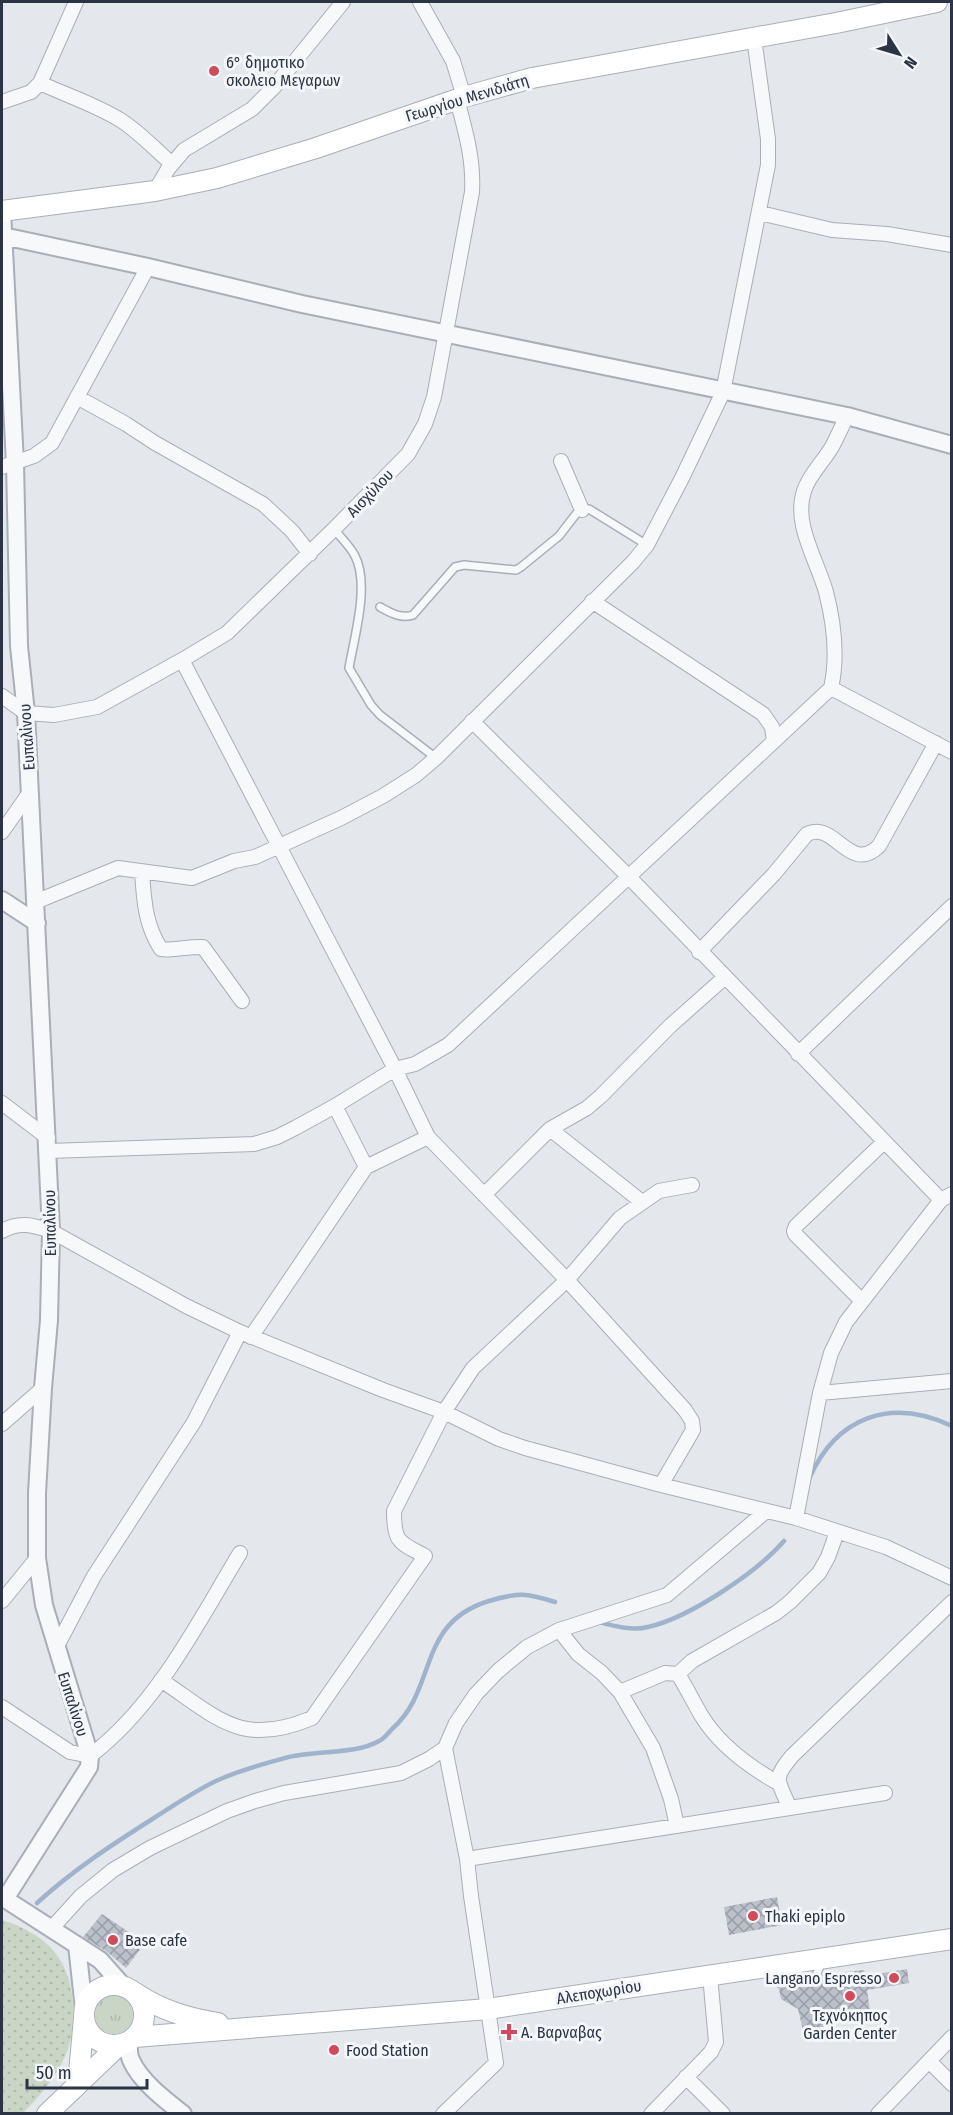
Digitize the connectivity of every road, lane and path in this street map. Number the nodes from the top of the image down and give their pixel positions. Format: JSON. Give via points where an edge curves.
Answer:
{"nodes":[{"id":1,"x":76,"y":2,"type":"edge"},
{"id":2,"x":343,"y":2,"type":"edge"},
{"id":3,"x":420,"y":2,"type":"edge"},
{"id":4,"x":937,"y":2,"type":"edge"},
{"id":5,"x":754,"y":38,"type":"junction"},
{"id":6,"x":40,"y":83,"type":"junction"},
{"id":7,"x":461,"y":98,"type":"junction"},
{"id":8,"x":2,"y":102,"type":"edge"},
{"id":9,"x":172,"y":164,"type":"junction"},
{"id":10,"x":155,"y":191,"type":"junction"},
{"id":11,"x":2,"y":211,"type":"edge"},
{"id":12,"x":760,"y":213,"type":"junction"},
{"id":13,"x":3,"y":236,"type":"junction"},
{"id":14,"x":951,"y":245,"type":"edge"},
{"id":15,"x":148,"y":267,"type":"junction"},
{"id":16,"x":446,"y":334,"type":"junction"},
{"id":17,"x":723,"y":392,"type":"junction"},
{"id":18,"x":77,"y":397,"type":"junction"},
{"id":19,"x":847,"y":416,"type":"junction"},
{"id":20,"x":951,"y":445,"type":"edge"},
{"id":21,"x":561,"y":461,"type":"dead end"},
{"id":22,"x":8,"y":465,"type":"edge"},
{"id":23,"x":2,"y":496,"type":"edge"},
{"id":24,"x":582,"y":510,"type":"junction"},
{"id":25,"x":15,"y":516,"type":"junction"},
{"id":26,"x":334,"y":530,"type":"junction"},
{"id":27,"x":648,"y":545,"type":"junction"},
{"id":28,"x":310,"y":554,"type":"junction"},
{"id":29,"x":592,"y":601,"type":"junction"},
{"id":30,"x":380,"y":607,"type":"dead end"},
{"id":31,"x":183,"y":660,"type":"junction"},
{"id":32,"x":831,"y":688,"type":"junction"},
{"id":33,"x":2,"y":696,"type":"edge"},
{"id":34,"x":26,"y":713,"type":"junction"},
{"id":35,"x":472,"y":721,"type":"junction"},
{"id":36,"x":774,"y":741,"type":"junction"},
{"id":37,"x":936,"y":743,"type":"junction"},
{"id":38,"x":951,"y":752,"type":"edge"},
{"id":39,"x":436,"y":758,"type":"junction"},
{"id":40,"x":30,"y":792,"type":"junction"},
{"id":41,"x":2,"y":832,"type":"edge"},
{"id":42,"x":278,"y":846,"type":"junction"},
{"id":43,"x":142,"y":872,"type":"junction"},
{"id":44,"x":628,"y":876,"type":"junction"},
{"id":45,"x":2,"y":900,"type":"edge"},
{"id":46,"x":35,"y":902,"type":"junction"},
{"id":47,"x":951,"y":906,"type":"edge"},
{"id":48,"x":37,"y":923,"type":"junction"},
{"id":49,"x":699,"y":952,"type":"junction"},
{"id":50,"x":724,"y":978,"type":"junction"},
{"id":51,"x":242,"y":1001,"type":"dead end"},
{"id":52,"x":798,"y":1054,"type":"junction"},
{"id":53,"x":395,"y":1069,"type":"junction"},
{"id":54,"x":2,"y":1104,"type":"edge"},
{"id":55,"x":335,"y":1106,"type":"junction"},
{"id":56,"x":550,"y":1129,"type":"junction"},
{"id":57,"x":428,"y":1137,"type":"junction"},
{"id":58,"x":884,"y":1142,"type":"junction"},
{"id":59,"x":48,"y":1144,"type":"junction"},
{"id":60,"x":366,"y":1167,"type":"junction"},
{"id":61,"x":692,"y":1185,"type":"dead end"},
{"id":62,"x":484,"y":1195,"type":"junction"},
{"id":63,"x":946,"y":1197,"type":"edge"},
{"id":64,"x":642,"y":1202,"type":"junction"},
{"id":65,"x":51,"y":1231,"type":"junction"},
{"id":66,"x":2,"y":1232,"type":"edge"},
{"id":67,"x":567,"y":1280,"type":"junction"},
{"id":68,"x":862,"y":1301,"type":"junction"},
{"id":69,"x":245,"y":1334,"type":"junction"},
{"id":70,"x":951,"y":1381,"type":"edge"},
{"id":71,"x":43,"y":1388,"type":"junction"},
{"id":72,"x":820,"y":1393,"type":"junction"},
{"id":73,"x":444,"y":1412,"type":"junction"},
{"id":74,"x":2,"y":1424,"type":"edge"},
{"id":75,"x":661,"y":1485,"type":"junction"},
{"id":76,"x":765,"y":1512,"type":"junction"},
{"id":77,"x":796,"y":1518,"type":"junction"},
{"id":78,"x":837,"y":1532,"type":"junction"},
{"id":79,"x":240,"y":1553,"type":"dead end"},
{"id":80,"x":37,"y":1558,"type":"junction"},
{"id":81,"x":951,"y":1578,"type":"edge"},
{"id":82,"x":2,"y":1601,"type":"edge"},
{"id":83,"x":951,"y":1602,"type":"edge"},
{"id":84,"x":560,"y":1630,"type":"junction"},
{"id":85,"x":56,"y":1648,"type":"junction"},
{"id":86,"x":678,"y":1674,"type":"junction"},
{"id":87,"x":161,"y":1680,"type":"junction"},
{"id":88,"x":620,"y":1692,"type":"junction"},
{"id":89,"x":2,"y":1707,"type":"edge"},
{"id":90,"x":445,"y":1748,"type":"junction"},
{"id":91,"x":90,"y":1756,"type":"junction"},
{"id":92,"x":778,"y":1783,"type":"junction"},
{"id":93,"x":885,"y":1793,"type":"dead end"},
{"id":94,"x":789,"y":1807,"type":"junction"},
{"id":95,"x":677,"y":1826,"type":"junction"},
{"id":96,"x":467,"y":1859,"type":"junction"},
{"id":97,"x":3,"y":1899,"type":"edge"},
{"id":98,"x":47,"y":1926,"type":"junction"},
{"id":99,"x":951,"y":1939,"type":"edge"},
{"id":100,"x":77,"y":1945,"type":"junction"},
{"id":101,"x":710,"y":1975,"type":"junction"},
{"id":102,"x":127,"y":1988,"type":"junction"},
{"id":103,"x":488,"y":2009,"type":"junction"},
{"id":104,"x":84,"y":2012,"type":"junction"},
{"id":105,"x":244,"y":2027,"type":"junction"},
{"id":106,"x":951,"y":2037,"type":"edge"},
{"id":107,"x":128,"y":2041,"type":"junction"},
{"id":108,"x":928,"y":2061,"type":"junction"},
{"id":109,"x":686,"y":2078,"type":"junction"},
{"id":110,"x":78,"y":2084,"type":"junction"},
{"id":111,"x":951,"y":2084,"type":"edge"},
{"id":112,"x":47,"y":2114,"type":"edge"},
{"id":113,"x":183,"y":2114,"type":"edge"},
{"id":114,"x":443,"y":2114,"type":"edge"},
{"id":115,"x":651,"y":2114,"type":"edge"},
{"id":116,"x":723,"y":2114,"type":"edge"},
{"id":117,"x":878,"y":2114,"type":"edge"}],
"edges":[{"from":1,"to":6,"type":"street"},
{"from":2,"to":9,"type":"street","via":[[252,109],[184,150]]},
{"from":3,"to":7,"type":"street","name":"Αισχύλου","via":[[453,61]]},
{"from":4,"to":5,"type":"main road","name":"Γεωργίου Μενιδιάτη"},
{"from":5,"to":7,"type":"main road","name":"Γεωργίου Μενιδιάτη","via":[[568,70]]},
{"from":5,"to":12,"type":"street","via":[[768,138]]},
{"from":6,"to":8,"type":"street","via":[[31,92]]},
{"from":6,"to":9,"type":"street","via":[[93,104],[124,122]]},
{"from":7,"to":10,"type":"main road","name":"Γεωργίου Μενιδιάτη","via":[[252,168]]},
{"from":7,"to":16,"type":"street","name":"Αισχύλου","via":[[473,170],[472,192]]},
{"from":9,"to":10,"type":"street"},
{"from":10,"to":11,"type":"main road","name":"Γεωργίου Μενιδιάτη"},
{"from":11,"to":13,"type":"street","name":"Ευπαλίνου"},
{"from":12,"to":14,"type":"street","via":[[832,230]]},
{"from":12,"to":17,"type":"street"},
{"from":13,"to":15,"type":"street"},
{"from":13,"to":22,"type":"street","name":"Ευπαλίνου"},
{"from":15,"to":16,"type":"street"},
{"from":15,"to":18,"type":"street"},
{"from":16,"to":17,"type":"street"},
{"from":16,"to":26,"type":"street","name":"Αισχύλου","via":[[434,397],[417,440]]},
{"from":17,"to":19,"type":"street"},
{"from":17,"to":27,"type":"street"},
{"from":18,"to":22,"type":"street","via":[[52,443],[34,456]]},
{"from":18,"to":28,"type":"street","via":[[263,504]]},
{"from":19,"to":20,"type":"street"},
{"from":19,"to":32,"type":"street","via":[[804,491],[801,504],[802,530],[819,568],[831,616],[835,658]]},
{"from":21,"to":24,"type":"street"},
{"from":22,"to":25,"type":"street","name":"Ευπαλίνου"},
{"from":23,"to":25,"type":"street","name":"Ευπαλίνου"},
{"from":24,"to":27,"type":"lane","via":[[589,509]]},
{"from":24,"to":30,"type":"lane","via":[[559,536],[516,570],[455,567],[413,615],[393,614]]},
{"from":25,"to":34,"type":"street","name":"Ευπαλίνου","via":[[19,646]]},
{"from":26,"to":28,"type":"street","name":"Αισχύλου"},
{"from":26,"to":39,"type":"lane","via":[[355,556],[361,576],[358,627],[349,668],[380,715]]},
{"from":27,"to":29,"type":"street"},
{"from":28,"to":31,"type":"street","name":"Αισχύλου","via":[[227,633]]},
{"from":29,"to":35,"type":"street"},
{"from":29,"to":36,"type":"street","via":[[763,714],[772,727]]},
{"from":31,"to":34,"type":"street","name":"Αισχύλου","via":[[97,707],[54,715]]},
{"from":31,"to":42,"type":"street"},
{"from":32,"to":36,"type":"street"},
{"from":32,"to":37,"type":"street"},
{"from":33,"to":34,"type":"street"},
{"from":34,"to":40,"type":"street","name":"Ευπαλίνου"},
{"from":35,"to":39,"type":"street"},
{"from":35,"to":44,"type":"street"},
{"from":36,"to":44,"type":"street"},
{"from":37,"to":38,"type":"street"},
{"from":37,"to":49,"type":"street","via":[[872,853],[862,856],[822,832],[807,834]]},
{"from":39,"to":42,"type":"street","via":[[383,796]]},
{"from":40,"to":41,"type":"street"},
{"from":40,"to":46,"type":"street","name":"Ευπαλίνου"},
{"from":42,"to":43,"type":"street","via":[[192,878]]},
{"from":42,"to":53,"type":"street"},
{"from":43,"to":46,"type":"street","via":[[118,868]]},
{"from":43,"to":51,"type":"street","via":[[144,910],[161,949],[203,947]]},
{"from":44,"to":49,"type":"street"},
{"from":44,"to":53,"type":"street","via":[[448,1045],[415,1064]]},
{"from":45,"to":48,"type":"street"},
{"from":46,"to":48,"type":"street","name":"Ευπαλίνου"},
{"from":47,"to":52,"type":"street"},
{"from":48,"to":59,"type":"street","name":"Ευπαλίνου"},
{"from":49,"to":50,"type":"street"},
{"from":50,"to":52,"type":"street"},
{"from":50,"to":56,"type":"street","via":[[587,1108]]},
{"from":52,"to":58,"type":"street"},
{"from":53,"to":55,"type":"street"},
{"from":53,"to":57,"type":"street"},
{"from":54,"to":59,"type":"street"},
{"from":55,"to":59,"type":"street","via":[[277,1137],[254,1144]]},
{"from":55,"to":60,"type":"street"},
{"from":56,"to":62,"type":"street"},
{"from":56,"to":64,"type":"street"},
{"from":57,"to":60,"type":"street"},
{"from":57,"to":62,"type":"street"},
{"from":58,"to":63,"type":"street"},
{"from":58,"to":68,"type":"street","via":[[794,1231]]},
{"from":59,"to":65,"type":"street","name":"Ευπαλίνου"},
{"from":60,"to":69,"type":"street"},
{"from":61,"to":64,"type":"street","via":[[658,1191]]},
{"from":62,"to":67,"type":"street"},
{"from":63,"to":68,"type":"street"},
{"from":64,"to":67,"type":"street","via":[[621,1218]]},
{"from":65,"to":66,"type":"street","via":[[30,1224],[11,1225]]},
{"from":65,"to":69,"type":"street"},
{"from":65,"to":71,"type":"street","name":"Ευπαλίνου"},
{"from":67,"to":73,"type":"street","via":[[473,1368]]},
{"from":67,"to":75,"type":"street","via":[[692,1421],[693,1431]]},
{"from":68,"to":72,"type":"street","via":[[831,1353]]},
{"from":69,"to":73,"type":"street"},
{"from":69,"to":85,"type":"street","via":[[195,1422],[94,1576]]},
{"from":70,"to":72,"type":"street"},
{"from":71,"to":74,"type":"street"},
{"from":71,"to":80,"type":"street","name":"Ευπαλίνου"},
{"from":72,"to":77,"type":"street"},
{"from":73,"to":75,"type":"street","via":[[525,1448]]},
{"from":73,"to":87,"type":"street","via":[[394,1511],[399,1542],[425,1556],[312,1718],[276,1730],[242,1729],[226,1724]]},
{"from":75,"to":76,"type":"street"},
{"from":76,"to":77,"type":"street"},
{"from":76,"to":84,"type":"street","via":[[667,1595]]},
{"from":77,"to":78,"type":"street"},
{"from":78,"to":81,"type":"street","via":[[886,1547]]},
{"from":78,"to":86,"type":"street","via":[[819,1574],[790,1602],[692,1661]]},
{"from":79,"to":87,"type":"street"},
{"from":80,"to":82,"type":"street"},
{"from":80,"to":85,"type":"street","name":"Ευπαλίνου"},
{"from":83,"to":92,"type":"street","via":[[792,1756],[781,1769]]},
{"from":84,"to":88,"type":"street","via":[[578,1654]]},
{"from":84,"to":90,"type":"street","via":[[527,1647],[498,1671],[456,1723]]},
{"from":85,"to":91,"type":"street","name":"Ευπαλίνου"},
{"from":86,"to":88,"type":"street","via":[[665,1673]]},
{"from":86,"to":92,"type":"street","via":[[716,1735],[745,1762]]},
{"from":87,"to":91,"type":"street","via":[[114,1738]]},
{"from":88,"to":95,"type":"street","via":[[653,1748]]},
{"from":89,"to":91,"type":"street","via":[[70,1752]]},
{"from":90,"to":96,"type":"street"},
{"from":90,"to":98,"type":"street","via":[[401,1773],[284,1793],[227,1811],[113,1870]]},
{"from":91,"to":97,"type":"street","name":"Ευπαλίνου","via":[[89,1767]]},
{"from":92,"to":94,"type":"street"},
{"from":93,"to":94,"type":"street"},
{"from":94,"to":95,"type":"street"},
{"from":95,"to":96,"type":"street"},
{"from":96,"to":103,"type":"street"},
{"from":97,"to":98,"type":"street"},
{"from":98,"to":100,"type":"street"},
{"from":99,"to":101,"type":"main road","name":"Αλεποχωρίου"},
{"from":100,"to":102,"type":"street","via":[[100,1960]]},
{"from":100,"to":104,"type":"street"},
{"from":101,"to":103,"type":"main road","name":"Αλεποχωρίου"},
{"from":101,"to":109,"type":"street","via":[[716,2042]]},
{"from":102,"to":104,"type":"main road","via":[[98,1989]]},
{"from":102,"to":105,"type":"main road","name":"Αλεποχωρίου","via":[[177,2014]]},
{"from":102,"to":107,"type":"main road","via":[[137,1995],[144,2008],[143,2024]]},
{"from":103,"to":105,"type":"main road","name":"Αλεποχωρίου"},
{"from":103,"to":114,"type":"street","via":[[496,2063]]},
{"from":104,"to":107,"type":"main road","via":[[88,2030],[96,2039],[108,2044]]},
{"from":104,"to":110,"type":"main road"},
{"from":105,"to":107,"type":"main road","name":"Αλεποχωρίου"},
{"from":106,"to":108,"type":"street"},
{"from":107,"to":110,"type":"main road"},
{"from":107,"to":113,"type":"street","via":[[129,2057],[136,2069]]},
{"from":108,"to":111,"type":"street"},
{"from":108,"to":117,"type":"street"},
{"from":109,"to":115,"type":"street"},
{"from":109,"to":116,"type":"street"},
{"from":110,"to":112,"type":"main road"}]}
